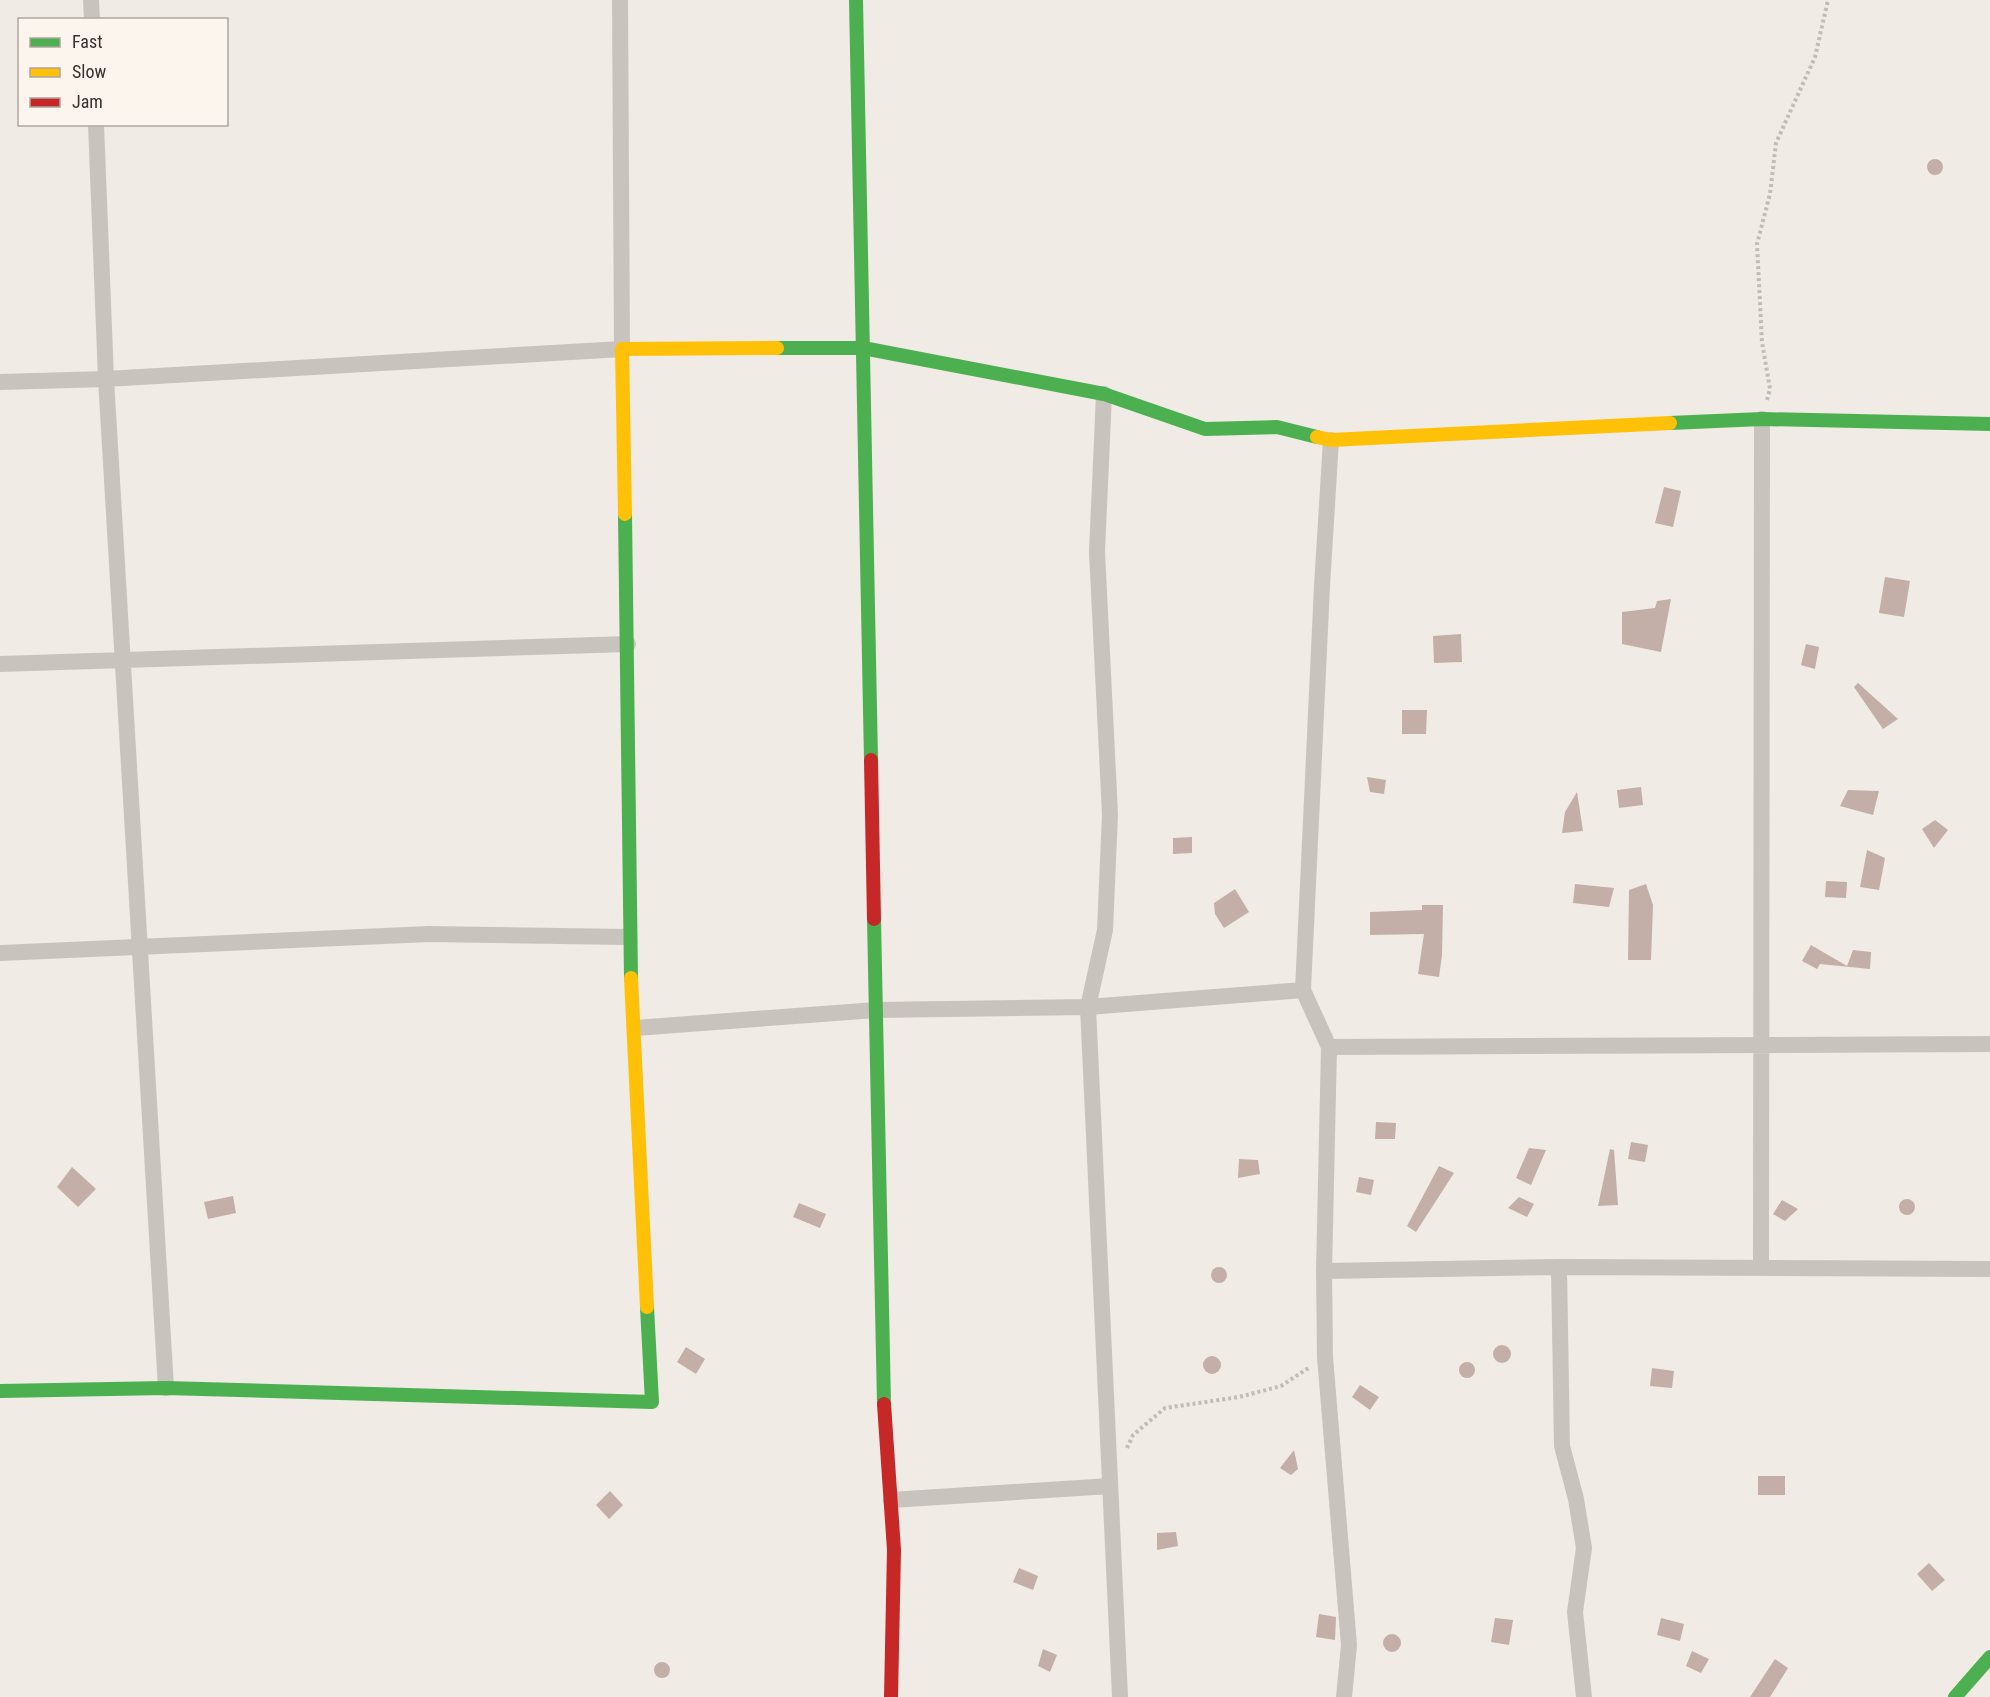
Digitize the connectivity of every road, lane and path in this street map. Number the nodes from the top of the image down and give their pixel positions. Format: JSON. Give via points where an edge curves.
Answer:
{"nodes":[{"id":1,"x":91,"y":0,"type":"edge"},
{"id":2,"x":620,"y":0,"type":"edge"},
{"id":3,"x":856,"y":0,"type":"edge"},
{"id":4,"x":1828,"y":0,"type":"edge"},
{"id":5,"x":92,"y":18,"type":"edge"},
{"id":6,"x":96,"y":126,"type":"edge"},
{"id":7,"x":863,"y":348,"type":"junction"},
{"id":8,"x":622,"y":349,"type":"junction"},
{"id":9,"x":106,"y":379,"type":"junction"},
{"id":10,"x":0,"y":382,"type":"edge"},
{"id":11,"x":1104,"y":394,"type":"junction"},
{"id":12,"x":1762,"y":419,"type":"junction"},
{"id":13,"x":1990,"y":424,"type":"edge"},
{"id":14,"x":1331,"y":440,"type":"junction"},
{"id":15,"x":628,"y":644,"type":"junction"},
{"id":16,"x":122,"y":660,"type":"junction"},
{"id":17,"x":0,"y":664,"type":"edge"},
{"id":18,"x":628,"y":937,"type":"junction"},
{"id":19,"x":140,"y":947,"type":"junction"},
{"id":20,"x":0,"y":953,"type":"edge"},
{"id":21,"x":1303,"y":990,"type":"junction"},
{"id":22,"x":1088,"y":1007,"type":"junction"},
{"id":23,"x":876,"y":1010,"type":"junction"},
{"id":24,"x":635,"y":1028,"type":"junction"},
{"id":25,"x":1990,"y":1044,"type":"edge"},
{"id":26,"x":1760,"y":1045,"type":"junction"},
{"id":27,"x":1329,"y":1047,"type":"junction"},
{"id":28,"x":1559,"y":1267,"type":"junction"},
{"id":29,"x":1761,"y":1268,"type":"junction"},
{"id":30,"x":1990,"y":1269,"type":"edge"},
{"id":31,"x":1324,"y":1271,"type":"junction"},
{"id":32,"x":1325,"y":1357,"type":"junction"},
{"id":33,"x":166,"y":1388,"type":"junction"},
{"id":34,"x":0,"y":1391,"type":"edge"},
{"id":35,"x":1124,"y":1455,"type":"dead end"},
{"id":36,"x":1110,"y":1486,"type":"junction"},
{"id":37,"x":891,"y":1500,"type":"junction"},
{"id":38,"x":1990,"y":1657,"type":"edge"},
{"id":39,"x":891,"y":1697,"type":"edge"},
{"id":40,"x":1120,"y":1697,"type":"edge"},
{"id":41,"x":1344,"y":1697,"type":"edge"},
{"id":42,"x":1584,"y":1697,"type":"edge"},
{"id":43,"x":1955,"y":1697,"type":"edge"}],
"edges":[{"from":1,"to":5,"type":"street"},
{"from":2,"to":8,"type":"street"},
{"from":3,"to":7,"type":"street"},
{"from":4,"to":12,"type":"path","via":[[1815,57],[1776,143],[1770,194],[1757,244],[1762,342],[1770,389]]},
{"from":6,"to":9,"type":"street"},
{"from":7,"to":8,"type":"street"},
{"from":7,"to":11,"type":"street"},
{"from":7,"to":23,"type":"street"},
{"from":8,"to":9,"type":"street"},
{"from":8,"to":15,"type":"street"},
{"from":9,"to":10,"type":"street"},
{"from":9,"to":16,"type":"street"},
{"from":11,"to":14,"type":"street","via":[[1205,429],[1277,427]]},
{"from":11,"to":22,"type":"street","via":[[1097,552],[1110,814],[1105,930]]},
{"from":12,"to":13,"type":"street"},
{"from":12,"to":14,"type":"street"},
{"from":12,"to":26,"type":"street"},
{"from":14,"to":21,"type":"street"},
{"from":15,"to":16,"type":"street"},
{"from":15,"to":18,"type":"street"},
{"from":16,"to":17,"type":"street"},
{"from":16,"to":19,"type":"street"},
{"from":18,"to":19,"type":"street","via":[[429,934]]},
{"from":18,"to":24,"type":"street"},
{"from":19,"to":20,"type":"street"},
{"from":19,"to":33,"type":"street"},
{"from":21,"to":22,"type":"street"},
{"from":21,"to":27,"type":"street"},
{"from":22,"to":23,"type":"street"},
{"from":22,"to":36,"type":"street"},
{"from":23,"to":24,"type":"street"},
{"from":23,"to":37,"type":"street","via":[[883,1387]]},
{"from":24,"to":33,"type":"street","via":[[652,1402]]},
{"from":25,"to":26,"type":"street"},
{"from":26,"to":27,"type":"street"},
{"from":26,"to":29,"type":"street"},
{"from":27,"to":31,"type":"street"},
{"from":28,"to":29,"type":"street"},
{"from":28,"to":31,"type":"street"},
{"from":28,"to":42,"type":"street","via":[[1562,1446],[1584,1548],[1575,1612]]},
{"from":29,"to":30,"type":"street"},
{"from":31,"to":32,"type":"street"},
{"from":32,"to":35,"type":"path","via":[[1281,1386],[1165,1408],[1133,1435]]},
{"from":32,"to":41,"type":"street","via":[[1349,1645]]},
{"from":33,"to":34,"type":"street"},
{"from":36,"to":37,"type":"street"},
{"from":36,"to":40,"type":"street"},
{"from":37,"to":39,"type":"street"},
{"from":38,"to":43,"type":"street"}]}
